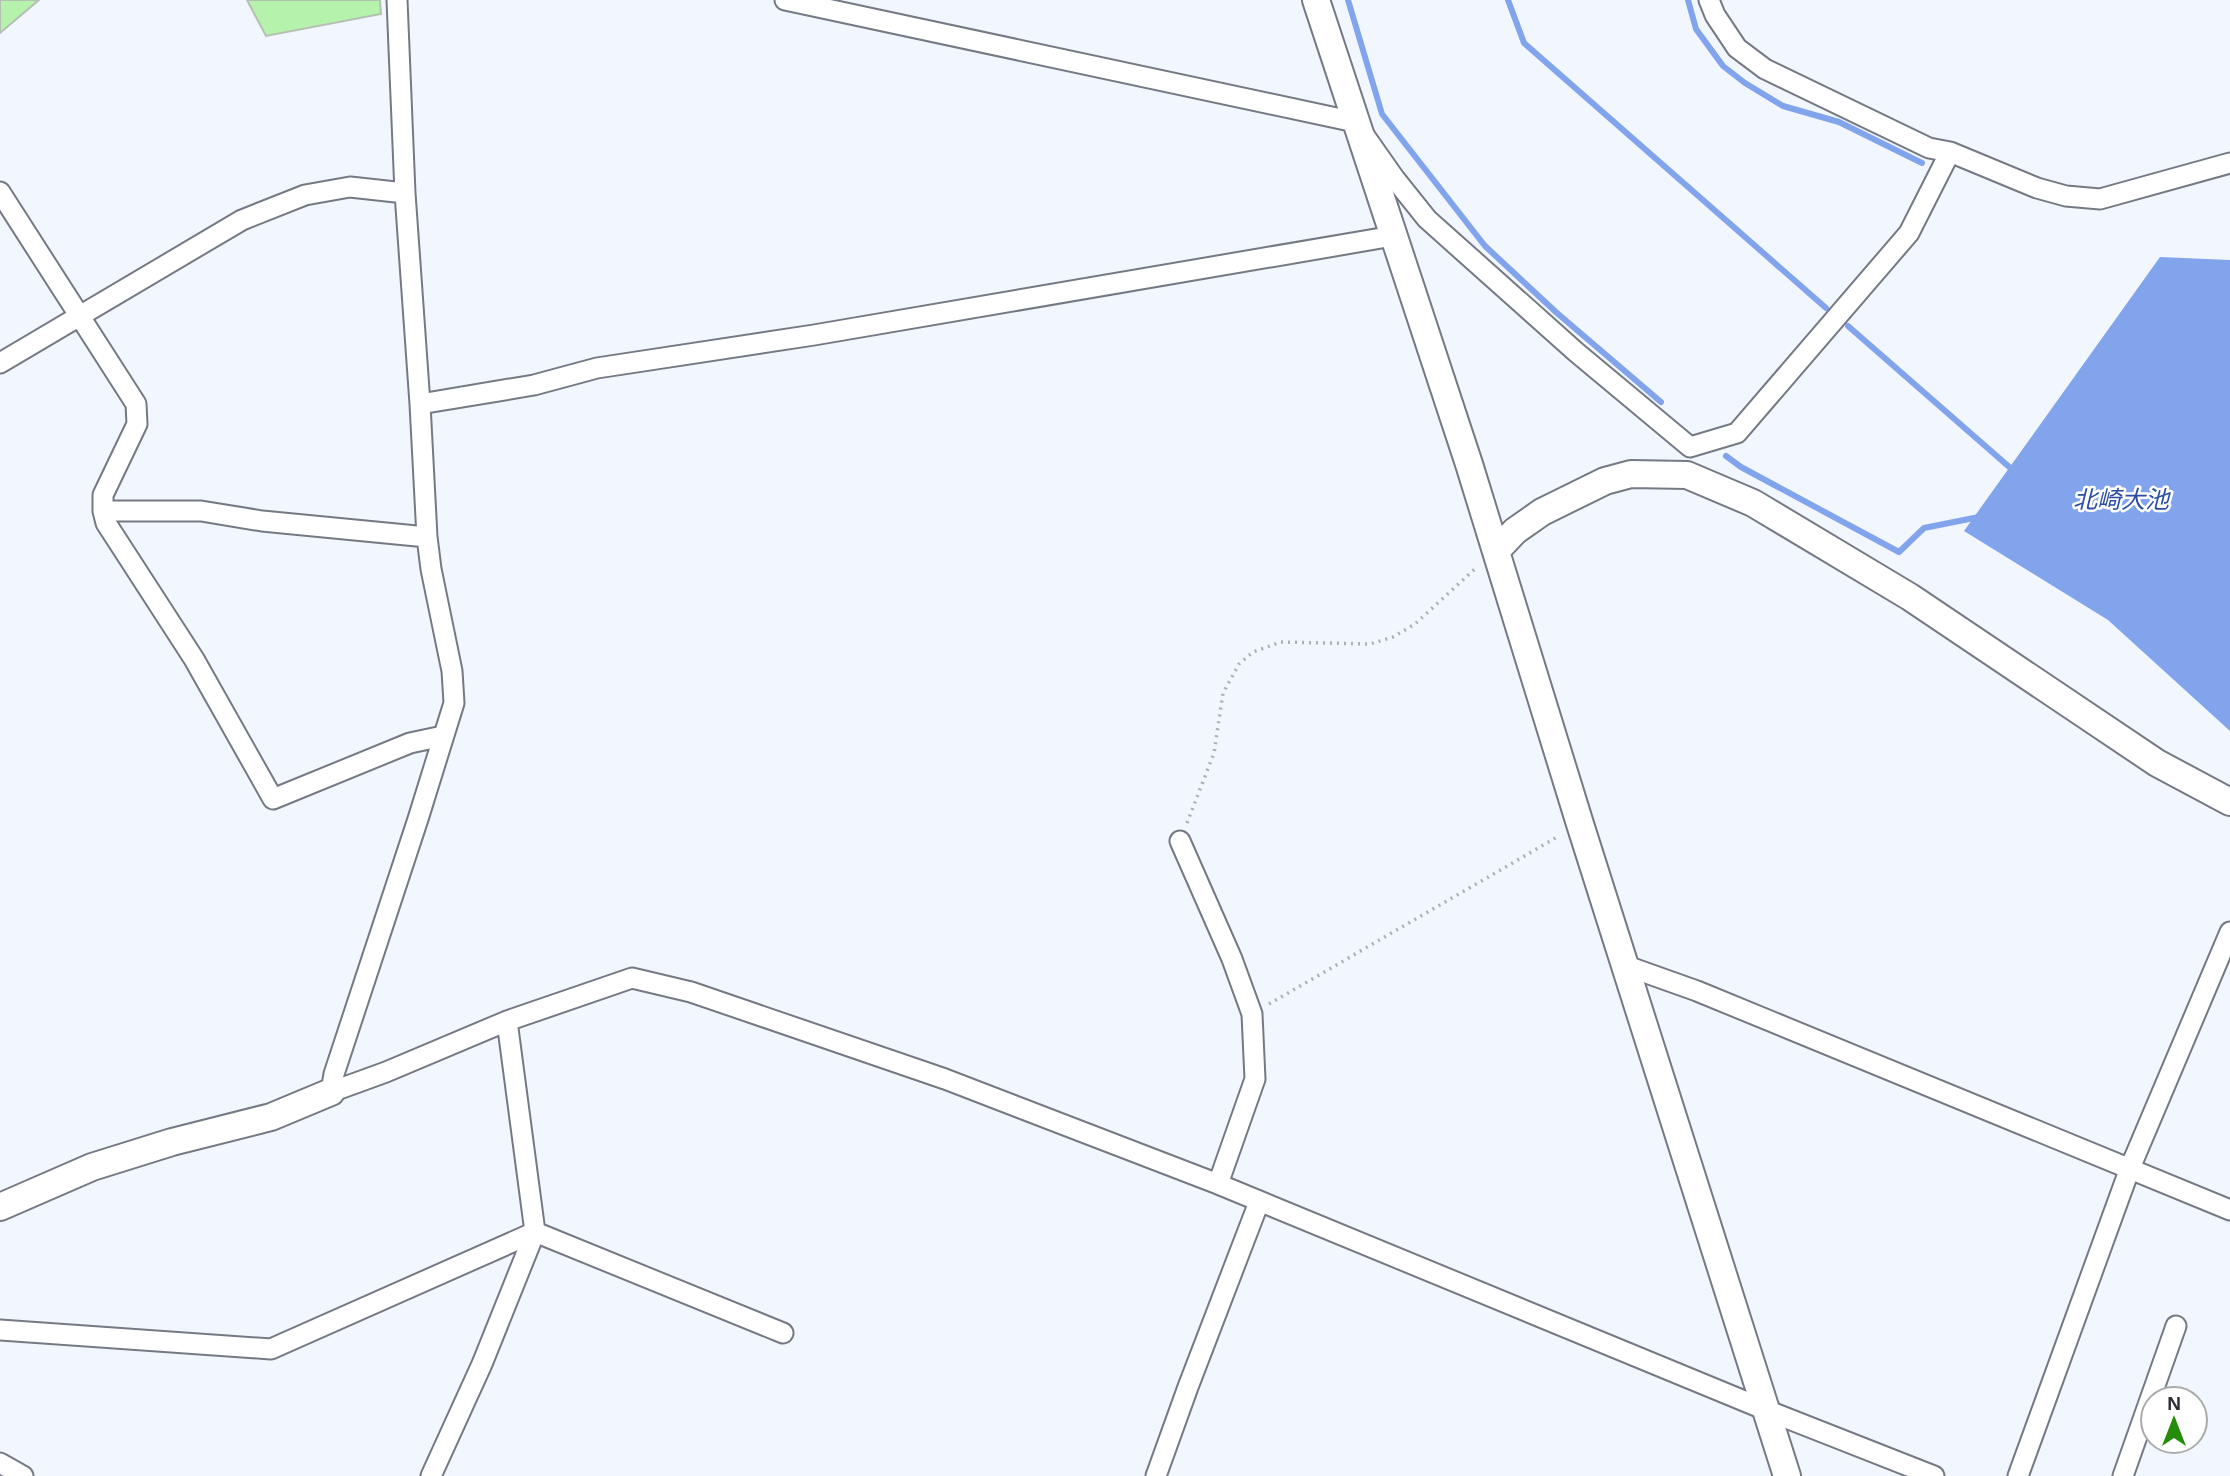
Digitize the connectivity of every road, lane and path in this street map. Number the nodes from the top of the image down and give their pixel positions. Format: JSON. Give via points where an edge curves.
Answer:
{"nodes":[{"id":1,"x":397,"y":0,"type":"edge"},
{"id":2,"x":785,"y":0,"type":"edge"},
{"id":3,"x":1316,"y":0,"type":"edge"},
{"id":4,"x":1709,"y":0,"type":"edge"},
{"id":5,"x":1355,"y":122,"type":"junction"},
{"id":6,"x":1950,"y":152,"type":"junction"},
{"id":7,"x":2230,"y":163,"type":"edge"},
{"id":8,"x":0,"y":192,"type":"edge"},
{"id":9,"x":405,"y":193,"type":"junction"},
{"id":10,"x":1393,"y":236,"type":"junction"},
{"id":11,"x":82,"y":316,"type":"junction"},
{"id":12,"x":0,"y":363,"type":"edge"},
{"id":13,"x":421,"y":404,"type":"junction"},
{"id":14,"x":1689,"y":447,"type":"junction"},
{"id":15,"x":1687,"y":475,"type":"junction"},
{"id":16,"x":103,"y":511,"type":"junction"},
{"id":17,"x":427,"y":537,"type":"junction"},
{"id":18,"x":1497,"y":550,"type":"junction"},
{"id":19,"x":443,"y":736,"type":"junction"},
{"id":20,"x":2230,"y":802,"type":"edge"},
{"id":21,"x":1580,"y":824,"type":"junction"},
{"id":22,"x":1180,"y":841,"type":"joint"},
{"id":23,"x":2230,"y":932,"type":"edge"},
{"id":24,"x":1624,"y":965,"type":"junction"},
{"id":25,"x":1252,"y":1014,"type":"junction"},
{"id":26,"x":507,"y":1021,"type":"junction"},
{"id":27,"x":331,"y":1092,"type":"junction"},
{"id":28,"x":2130,"y":1168,"type":"junction"},
{"id":29,"x":1218,"y":1184,"type":"junction"},
{"id":30,"x":1259,"y":1202,"type":"junction"},
{"id":31,"x":0,"y":1208,"type":"edge"},
{"id":32,"x":2230,"y":1210,"type":"edge"},
{"id":33,"x":535,"y":1232,"type":"junction"},
{"id":34,"x":2176,"y":1326,"type":"dead end"},
{"id":35,"x":0,"y":1330,"type":"edge"},
{"id":36,"x":783,"y":1333,"type":"dead end"},
{"id":37,"x":1766,"y":1410,"type":"junction"},
{"id":38,"x":0,"y":1463,"type":"edge"},
{"id":39,"x":23,"y":1476,"type":"edge"},
{"id":40,"x":430,"y":1476,"type":"edge"},
{"id":41,"x":1156,"y":1476,"type":"edge"},
{"id":42,"x":1787,"y":1476,"type":"edge"},
{"id":43,"x":1934,"y":1476,"type":"edge"},
{"id":44,"x":2018,"y":1476,"type":"edge"},
{"id":45,"x":2123,"y":1476,"type":"edge"}],
"edges":[{"from":1,"to":9,"type":"street"},
{"from":2,"to":5,"type":"street"},
{"from":3,"to":5,"type":"street"},
{"from":4,"to":6,"type":"street","via":[[1737,48],[1765,69],[1929,148]]},
{"from":5,"to":10,"type":"street"},
{"from":5,"to":14,"type":"street","via":[[1427,219]]},
{"from":6,"to":7,"type":"street","via":[[2037,188],[2100,200]]},
{"from":6,"to":14,"type":"street","via":[[1909,233],[1737,433]]},
{"from":8,"to":11,"type":"street"},
{"from":9,"to":11,"type":"street","via":[[350,187],[305,195],[242,220]]},
{"from":9,"to":13,"type":"street"},
{"from":10,"to":13,"type":"street","via":[[597,368],[534,385]]},
{"from":10,"to":18,"type":"street"},
{"from":11,"to":12,"type":"street"},
{"from":11,"to":16,"type":"street","via":[[136,404],[137,424],[103,495]]},
{"from":13,"to":17,"type":"street"},
{"from":14,"to":15,"type":"street"},
{"from":15,"to":18,"type":"street","via":[[1631,474],[1605,481],[1515,530]]},
{"from":15,"to":20,"type":"street","via":[[1753,503],[1910,597],[2157,763]]},
{"from":16,"to":17,"type":"street","via":[[201,511]]},
{"from":16,"to":19,"type":"street","via":[[106,523],[194,659],[273,799],[410,743]]},
{"from":17,"to":19,"type":"street","via":[[452,671],[454,703]]},
{"from":18,"to":21,"type":"street"},
{"from":18,"to":22,"type":"path","via":[[1415,624],[1393,637],[1370,644],[1281,642],[1253,652],[1239,664],[1223,693],[1214,753]]},
{"from":19,"to":27,"type":"street"},
{"from":21,"to":24,"type":"street"},
{"from":21,"to":25,"type":"path"},
{"from":22,"to":25,"type":"street"},
{"from":23,"to":28,"type":"street"},
{"from":24,"to":28,"type":"street"},
{"from":24,"to":37,"type":"street"},
{"from":25,"to":29,"type":"street","via":[[1255,1079]]},
{"from":26,"to":27,"type":"street"},
{"from":26,"to":29,"type":"street","via":[[632,978],[691,992],[945,1079]]},
{"from":26,"to":33,"type":"street"},
{"from":27,"to":31,"type":"street","via":[[271,1117],[92,1167]]},
{"from":28,"to":32,"type":"street"},
{"from":28,"to":44,"type":"street"},
{"from":29,"to":30,"type":"street"},
{"from":30,"to":37,"type":"street"},
{"from":30,"to":41,"type":"street"},
{"from":33,"to":35,"type":"street","via":[[271,1349]]},
{"from":33,"to":36,"type":"street"},
{"from":33,"to":40,"type":"street"},
{"from":34,"to":45,"type":"street"},
{"from":37,"to":42,"type":"street"},
{"from":37,"to":43,"type":"street"},
{"from":38,"to":39,"type":"street"}]}
